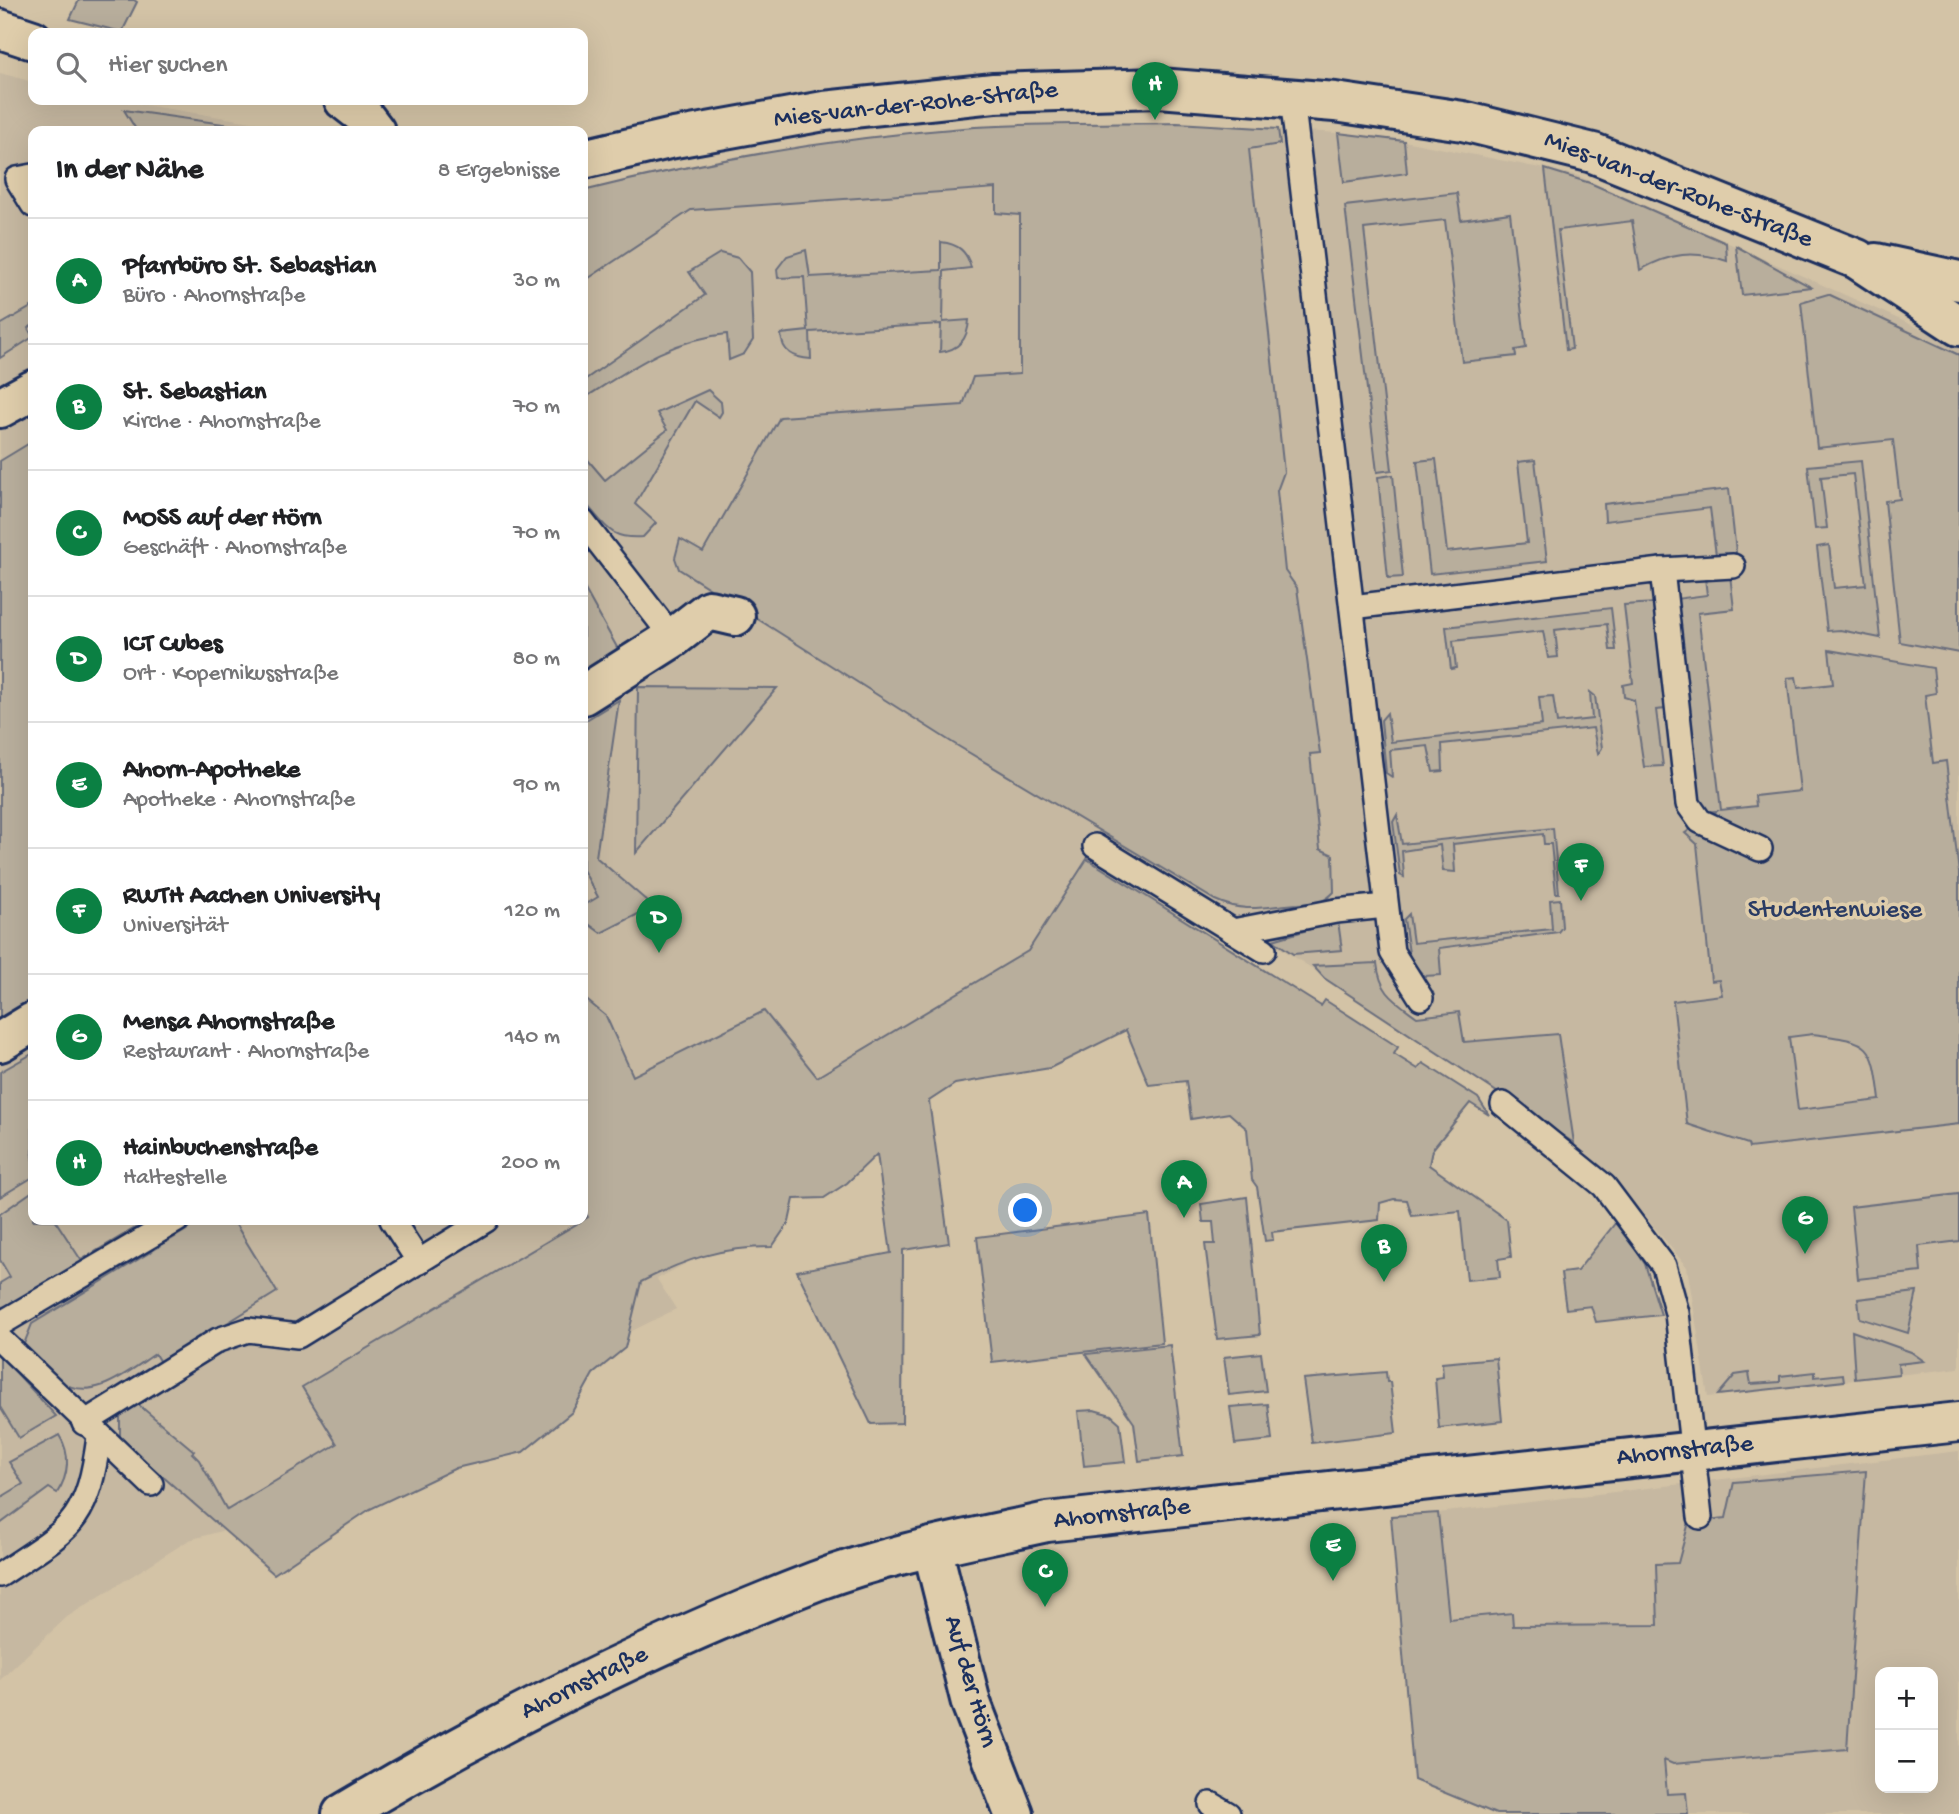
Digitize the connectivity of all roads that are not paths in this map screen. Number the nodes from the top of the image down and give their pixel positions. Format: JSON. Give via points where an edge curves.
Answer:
{"nodes":[{"id":1,"x":0,"y":29,"type":"edge"},
{"id":2,"x":28,"y":38,"type":"edge"},
{"id":3,"x":1292,"y":98,"type":"junction"},
{"id":4,"x":350,"y":105,"type":"edge"},
{"id":5,"x":371,"y":126,"type":"edge"},
{"id":6,"x":588,"y":158,"type":"edge"},
{"id":7,"x":28,"y":177,"type":"edge"},
{"id":8,"x":28,"y":197,"type":"edge"},
{"id":9,"x":1857,"y":259,"type":"junction"},
{"id":10,"x":1959,"y":281,"type":"edge"},
{"id":11,"x":1959,"y":326,"type":"edge"},
{"id":12,"x":28,"y":393,"type":"edge"},
{"id":13,"x":0,"y":408,"type":"edge"},
{"id":14,"x":588,"y":528,"type":"edge"},
{"id":15,"x":1733,"y":566,"type":"dead end"},
{"id":16,"x":1662,"y":570,"type":"junction"},
{"id":17,"x":1352,"y":607,"type":"junction"},
{"id":18,"x":735,"y":616,"type":"dead end"},
{"id":19,"x":673,"y":638,"type":"junction"},
{"id":20,"x":588,"y":692,"type":"edge"},
{"id":21,"x":1095,"y":846,"type":"dead end"},
{"id":22,"x":1760,"y":849,"type":"dead end"},
{"id":23,"x":1386,"y":906,"type":"junction"},
{"id":24,"x":1233,"y":931,"type":"junction"},
{"id":25,"x":1264,"y":950,"type":"dead end"},
{"id":26,"x":1421,"y":998,"type":"dead end"},
{"id":27,"x":28,"y":1026,"type":"edge"},
{"id":28,"x":0,"y":1042,"type":"edge"},
{"id":29,"x":1503,"y":1104,"type":"dead end"},
{"id":30,"x":168,"y":1225,"type":"edge"},
{"id":31,"x":395,"y":1225,"type":"edge"},
{"id":32,"x":478,"y":1225,"type":"edge"},
{"id":33,"x":419,"y":1262,"type":"junction"},
{"id":34,"x":0,"y":1324,"type":"edge"},
{"id":35,"x":0,"y":1339,"type":"edge"},
{"id":36,"x":1959,"y":1422,"type":"edge"},
{"id":37,"x":92,"y":1430,"type":"junction"},
{"id":38,"x":1694,"y":1451,"type":"junction"},
{"id":39,"x":151,"y":1484,"type":"dead end"},
{"id":40,"x":1700,"y":1517,"type":"dead end"},
{"id":41,"x":932,"y":1547,"type":"junction"},
{"id":42,"x":0,"y":1575,"type":"edge"},
{"id":43,"x":342,"y":1814,"type":"edge"},
{"id":44,"x":1014,"y":1814,"type":"edge"}],
"edges":[{"from":1,"to":2,"type":"street"},
{"from":3,"to":6,"type":"street","name":"Mies-van-der-Rohe-Straße","via":[[1158,88],[994,93],[824,111]]},
{"from":3,"to":9,"type":"street","name":"Mies-van-der-Rohe-Straße","via":[[1429,114],[1570,147]]},
{"from":3,"to":17,"type":"lane"},
{"from":4,"to":5,"type":"street"},
{"from":7,"to":8,"type":"lane","via":[[17,179]]},
{"from":9,"to":10,"type":"street","name":"Mies-van-der-Rohe-Straße"},
{"from":9,"to":11,"type":"street","name":"Mies-van-der-Rohe-Straße"},
{"from":12,"to":13,"type":"street"},
{"from":14,"to":19,"type":"lane"},
{"from":15,"to":16,"type":"lane"},
{"from":16,"to":17,"type":"lane"},
{"from":16,"to":22,"type":"lane","via":[[1688,804],[1700,821]]},
{"from":17,"to":23,"type":"lane"},
{"from":18,"to":19,"type":"street","via":[[709,610]]},
{"from":19,"to":20,"type":"street"},
{"from":21,"to":24,"type":"lane"},
{"from":23,"to":24,"type":"lane"},
{"from":23,"to":26,"type":"lane","via":[[1392,952]]},
{"from":24,"to":25,"type":"lane"},
{"from":27,"to":28,"type":"street"},
{"from":29,"to":38,"type":"lane","via":[[1604,1186],[1664,1266],[1677,1313]]},
{"from":30,"to":34,"type":"lane"},
{"from":31,"to":33,"type":"lane"},
{"from":32,"to":33,"type":"lane"},
{"from":33,"to":37,"type":"lane","via":[[298,1336],[248,1330],[218,1339]]},
{"from":35,"to":37,"type":"lane"},
{"from":36,"to":38,"type":"street","name":"Ahornstraße"},
{"from":37,"to":39,"type":"lane"},
{"from":37,"to":42,"type":"lane","via":[[90,1491],[72,1523]]},
{"from":38,"to":40,"type":"lane"},
{"from":38,"to":41,"type":"street","name":"Ahornstraße","via":[[1047,1522]]},
{"from":41,"to":43,"type":"street","name":"Ahornstraße","via":[[818,1581],[656,1649],[451,1749]]},
{"from":41,"to":44,"type":"street","name":"Auf der Hörn","via":[[971,1703]]}]}
